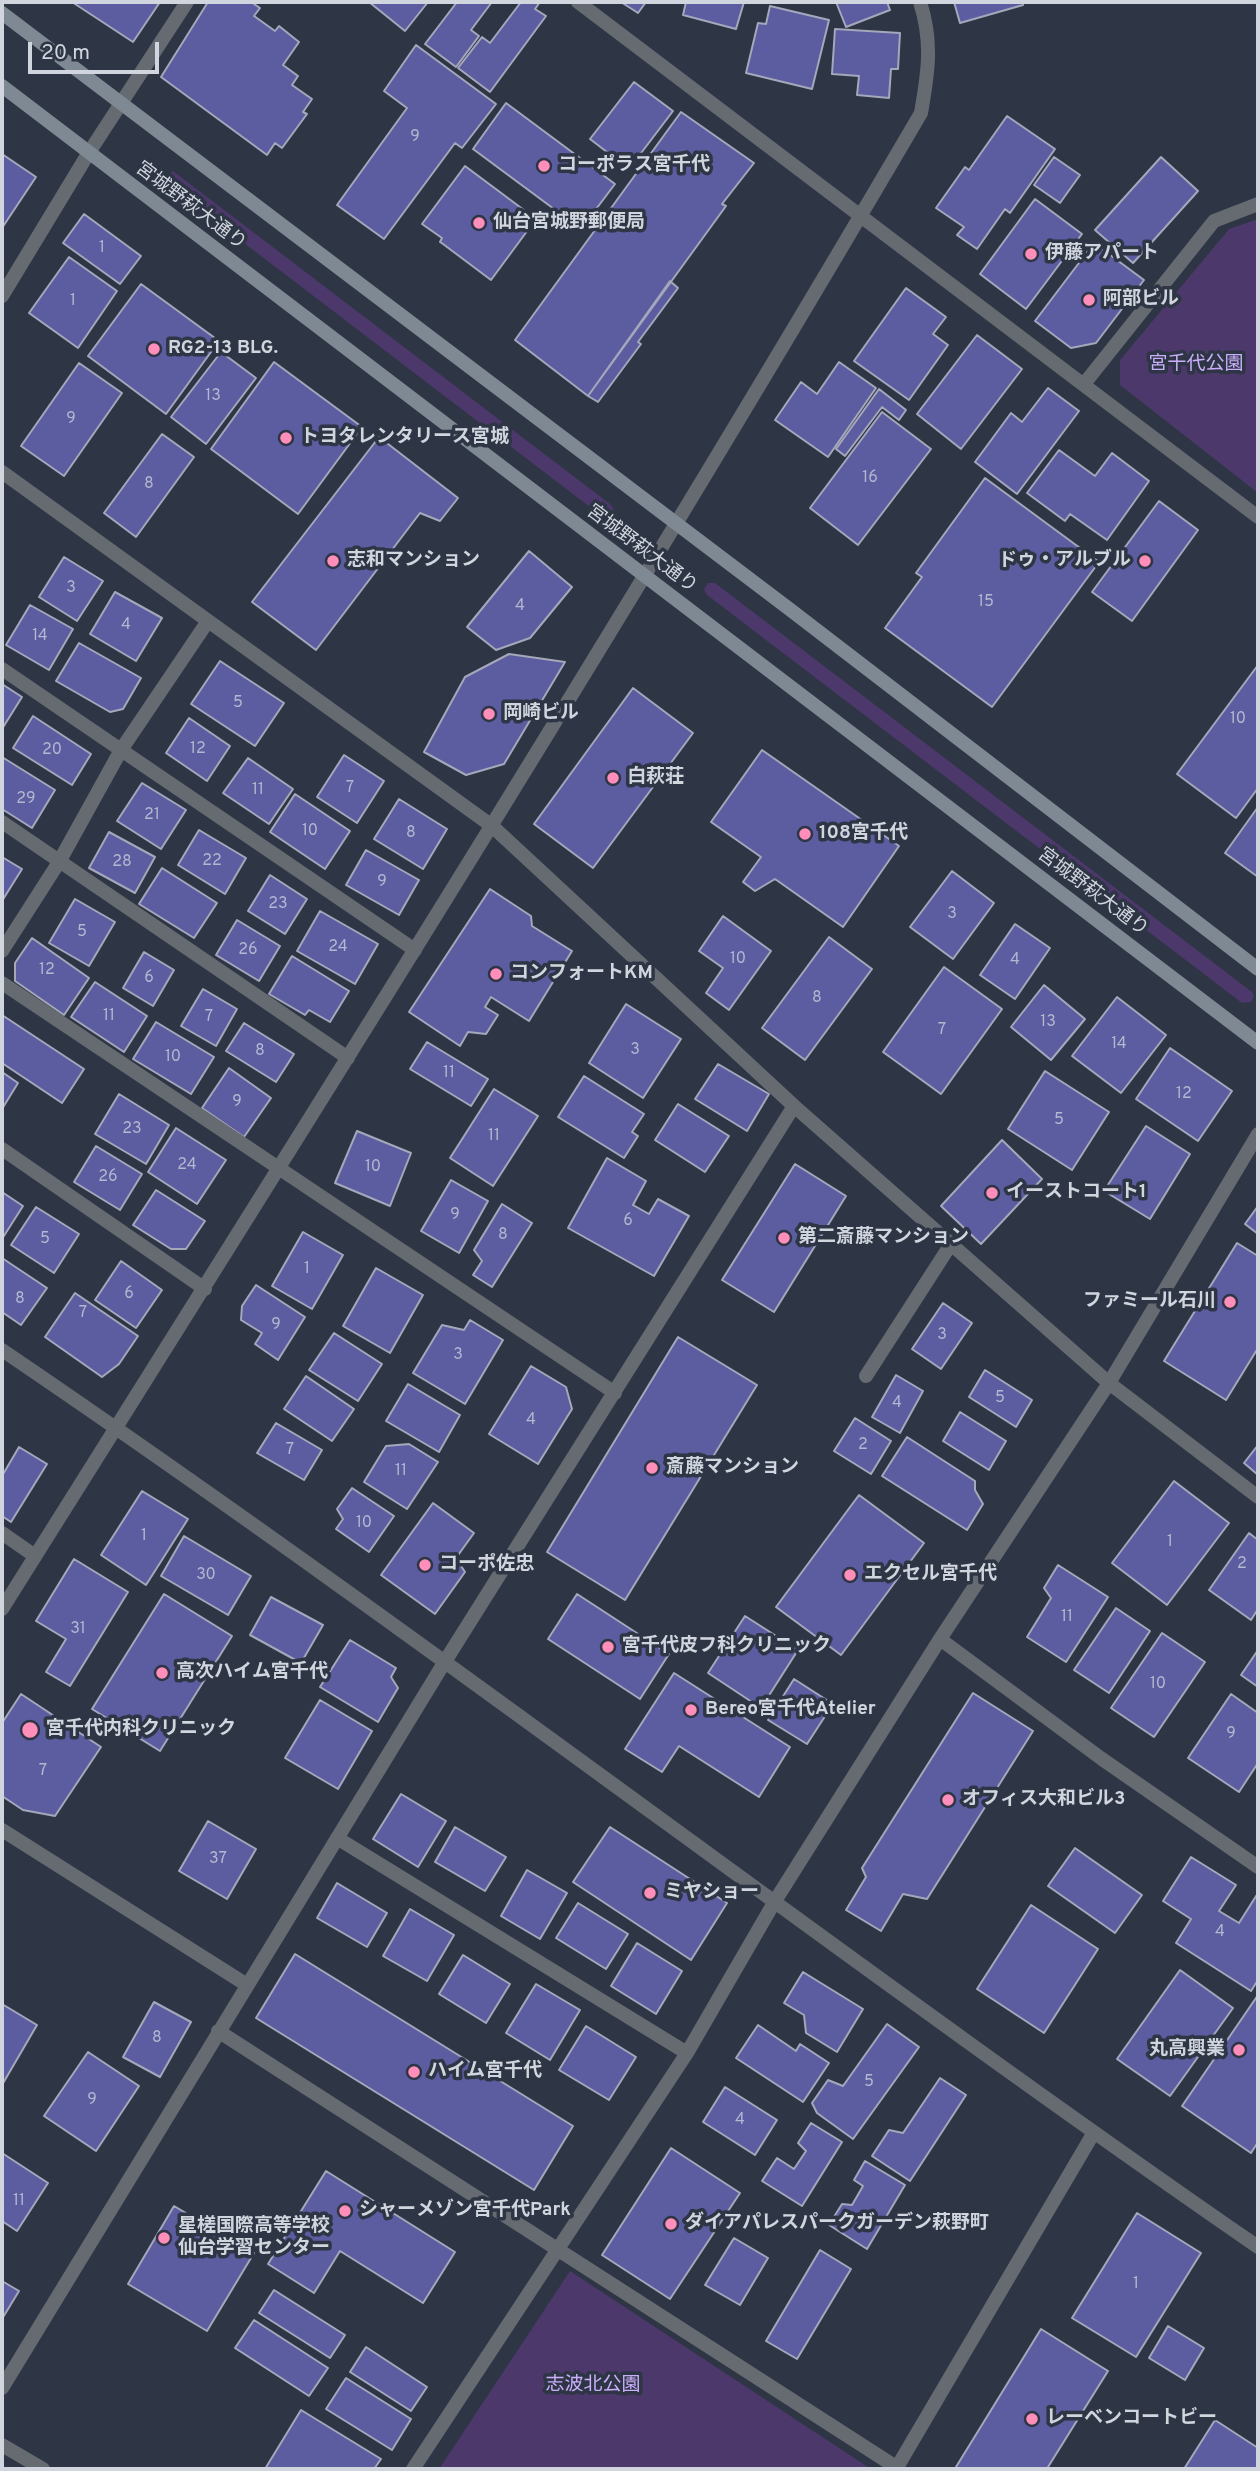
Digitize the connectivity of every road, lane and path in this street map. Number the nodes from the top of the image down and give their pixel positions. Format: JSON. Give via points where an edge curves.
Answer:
{"nodes":[{"id":1,"x":187,"y":2,"type":"edge"},
{"id":2,"x":578,"y":2,"type":"edge"},
{"id":3,"x":920,"y":2,"type":"edge"},
{"id":4,"x":2,"y":13,"type":"edge"},
{"id":5,"x":2,"y":86,"type":"edge"},
{"id":6,"x":122,"y":104,"type":"junction"},
{"id":7,"x":88,"y":153,"type":"junction"},
{"id":8,"x":1258,"y":204,"type":"edge"},
{"id":9,"x":861,"y":215,"type":"junction"},
{"id":10,"x":2,"y":296,"type":"edge"},
{"id":11,"x":1084,"y":384,"type":"junction"},
{"id":12,"x":2,"y":472,"type":"edge"},
{"id":13,"x":1258,"y":517,"type":"edge"},
{"id":14,"x":675,"y":524,"type":"junction"},
{"id":15,"x":643,"y":576,"type":"junction"},
{"id":16,"x":208,"y":621,"type":"junction"},
{"id":17,"x":2,"y":669,"type":"edge"},
{"id":18,"x":121,"y":750,"type":"junction"},
{"id":19,"x":2,"y":822,"type":"edge"},
{"id":20,"x":492,"y":826,"type":"junction"},
{"id":21,"x":59,"y":862,"type":"junction"},
{"id":22,"x":415,"y":950,"type":"junction"},
{"id":23,"x":2,"y":951,"type":"edge"},
{"id":24,"x":1258,"y":969,"type":"edge"},
{"id":25,"x":2,"y":983,"type":"edge"},
{"id":26,"x":1258,"y":1044,"type":"edge"},
{"id":27,"x":348,"y":1058,"type":"junction"},
{"id":28,"x":794,"y":1106,"type":"junction"},
{"id":29,"x":1258,"y":1134,"type":"edge"},
{"id":30,"x":2,"y":1149,"type":"edge"},
{"id":31,"x":280,"y":1169,"type":"junction"},
{"id":32,"x":951,"y":1244,"type":"junction"},
{"id":33,"x":205,"y":1289,"type":"junction"},
{"id":34,"x":2,"y":1350,"type":"edge"},
{"id":35,"x":866,"y":1376,"type":"dead end"},
{"id":36,"x":1109,"y":1383,"type":"junction"},
{"id":37,"x":615,"y":1393,"type":"junction"},
{"id":38,"x":115,"y":1427,"type":"junction"},
{"id":39,"x":1258,"y":1497,"type":"edge"},
{"id":40,"x":2,"y":1533,"type":"edge"},
{"id":41,"x":35,"y":1556,"type":"junction"},
{"id":42,"x":2,"y":1609,"type":"edge"},
{"id":43,"x":940,"y":1639,"type":"junction"},
{"id":44,"x":444,"y":1663,"type":"junction"},
{"id":45,"x":2,"y":1830,"type":"edge"},
{"id":46,"x":337,"y":1838,"type":"junction"},
{"id":47,"x":1258,"y":1867,"type":"edge"},
{"id":48,"x":775,"y":1901,"type":"junction"},
{"id":49,"x":247,"y":1985,"type":"junction"},
{"id":50,"x":218,"y":2031,"type":"junction"},
{"id":51,"x":687,"y":2053,"type":"junction"},
{"id":52,"x":1093,"y":2134,"type":"junction"},
{"id":53,"x":559,"y":2248,"type":"junction"},
{"id":54,"x":1258,"y":2248,"type":"edge"},
{"id":55,"x":2,"y":2388,"type":"edge"},
{"id":56,"x":2,"y":2445,"type":"edge"},
{"id":57,"x":43,"y":2469,"type":"edge"},
{"id":58,"x":413,"y":2469,"type":"edge"},
{"id":59,"x":897,"y":2469,"type":"edge"}],
"edges":[{"from":1,"to":6,"type":"street"},
{"from":2,"to":9,"type":"street"},
{"from":3,"to":9,"type":"street","via":[[929,62],[921,113]]},
{"from":4,"to":6,"type":"street"},
{"from":5,"to":7,"type":"street","name":"宮城野萩大通り"},
{"from":6,"to":7,"type":"street"},
{"from":6,"to":14,"type":"street"},
{"from":7,"to":10,"type":"street"},
{"from":7,"to":15,"type":"street","name":"宮城野萩大通り"},
{"from":8,"to":11,"type":"street","via":[[1214,221]]},
{"from":9,"to":11,"type":"street"},
{"from":9,"to":14,"type":"street"},
{"from":11,"to":13,"type":"street"},
{"from":12,"to":16,"type":"street"},
{"from":14,"to":15,"type":"street"},
{"from":14,"to":24,"type":"street"},
{"from":15,"to":20,"type":"street"},
{"from":15,"to":26,"type":"street","name":"宮城野萩大通り"},
{"from":16,"to":18,"type":"street"},
{"from":16,"to":20,"type":"street"},
{"from":17,"to":18,"type":"street"},
{"from":18,"to":21,"type":"street"},
{"from":18,"to":22,"type":"street"},
{"from":19,"to":21,"type":"street"},
{"from":20,"to":22,"type":"street"},
{"from":20,"to":28,"type":"street"},
{"from":21,"to":23,"type":"street"},
{"from":21,"to":27,"type":"street"},
{"from":22,"to":27,"type":"street"},
{"from":25,"to":31,"type":"street"},
{"from":27,"to":31,"type":"street"},
{"from":28,"to":32,"type":"street"},
{"from":28,"to":37,"type":"street"},
{"from":29,"to":36,"type":"street"},
{"from":30,"to":33,"type":"street"},
{"from":31,"to":33,"type":"street"},
{"from":31,"to":37,"type":"street"},
{"from":32,"to":35,"type":"street"},
{"from":32,"to":36,"type":"street"},
{"from":33,"to":38,"type":"street"},
{"from":34,"to":38,"type":"street"},
{"from":36,"to":39,"type":"street"},
{"from":36,"to":43,"type":"street"},
{"from":37,"to":44,"type":"street"},
{"from":38,"to":41,"type":"street"},
{"from":38,"to":44,"type":"street"},
{"from":40,"to":41,"type":"street"},
{"from":41,"to":42,"type":"street"},
{"from":43,"to":47,"type":"street"},
{"from":43,"to":48,"type":"street"},
{"from":44,"to":46,"type":"street"},
{"from":44,"to":48,"type":"street"},
{"from":45,"to":49,"type":"street"},
{"from":46,"to":49,"type":"street"},
{"from":46,"to":51,"type":"street"},
{"from":48,"to":51,"type":"street"},
{"from":48,"to":52,"type":"street"},
{"from":49,"to":50,"type":"street"},
{"from":50,"to":53,"type":"street"},
{"from":50,"to":55,"type":"street"},
{"from":51,"to":53,"type":"street"},
{"from":52,"to":54,"type":"street"},
{"from":52,"to":59,"type":"street"},
{"from":53,"to":58,"type":"street"},
{"from":53,"to":59,"type":"street"},
{"from":56,"to":57,"type":"street"}]}
